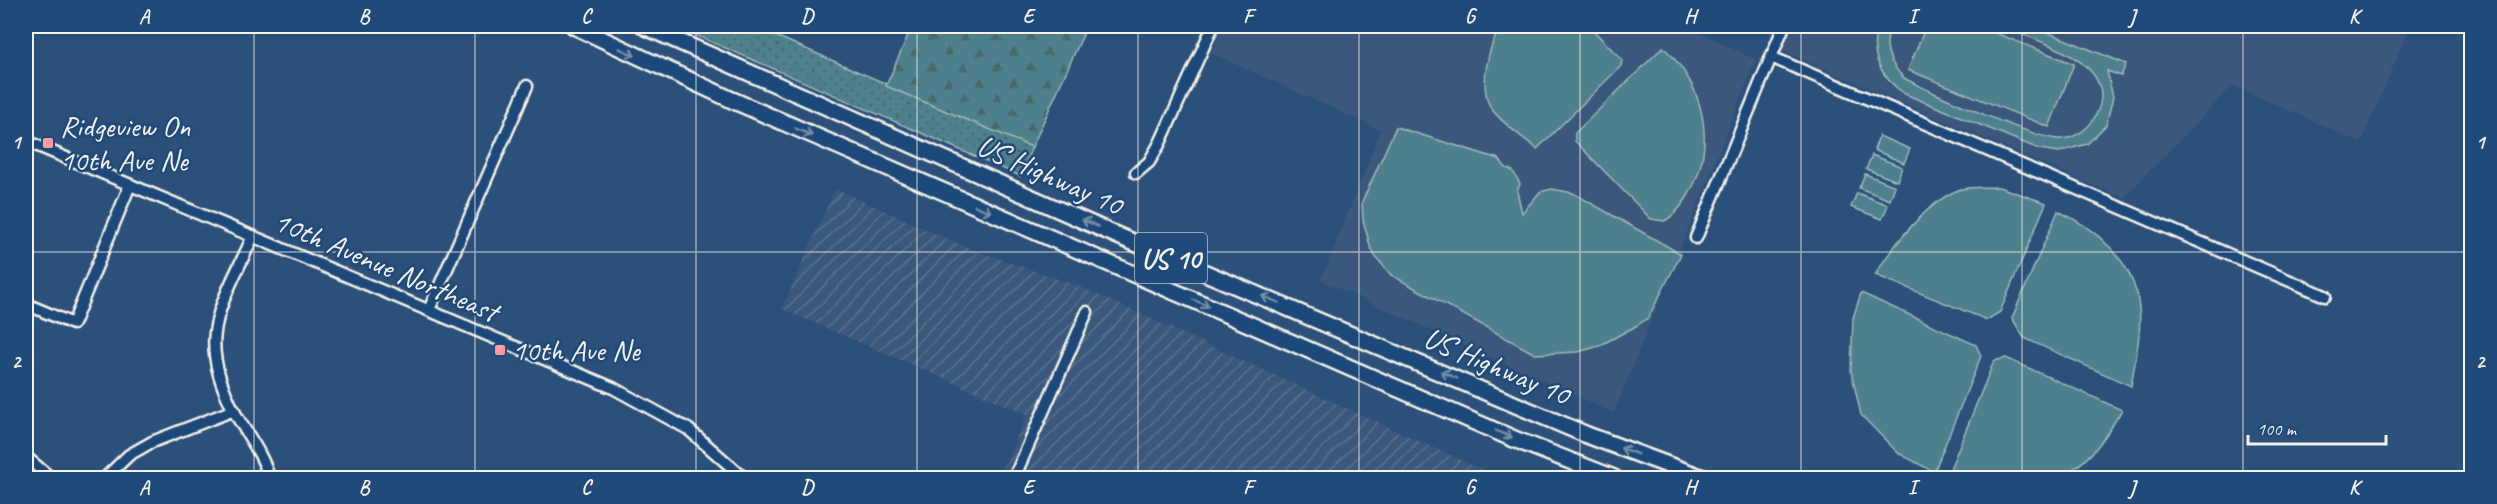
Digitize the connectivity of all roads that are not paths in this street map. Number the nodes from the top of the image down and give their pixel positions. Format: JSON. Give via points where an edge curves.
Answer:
{"nodes":[{"id":1,"x":574,"y":26,"type":"edge"},
{"id":2,"x":644,"y":26,"type":"edge"},
{"id":3,"x":1213,"y":26,"type":"edge"},
{"id":4,"x":1784,"y":26,"type":"edge"},
{"id":5,"x":1772,"y":57,"type":"junction"},
{"id":6,"x":526,"y":86,"type":"dead end"},
{"id":7,"x":26,"y":141,"type":"edge"},
{"id":8,"x":1136,"y":173,"type":"dead end"},
{"id":9,"x":130,"y":185,"type":"junction"},
{"id":10,"x":253,"y":236,"type":"junction"},
{"id":11,"x":1696,"y":238,"type":"dead end"},
{"id":12,"x":2325,"y":296,"type":"dead end"},
{"id":13,"x":26,"y":304,"type":"edge"},
{"id":14,"x":429,"y":310,"type":"junction"},
{"id":15,"x":1087,"y":312,"type":"dead end"},
{"id":16,"x":234,"y":410,"type":"junction"},
{"id":17,"x":26,"y":458,"type":"edge"},
{"id":18,"x":51,"y":478,"type":"edge"},
{"id":19,"x":105,"y":478,"type":"edge"},
{"id":20,"x":268,"y":478,"type":"edge"},
{"id":21,"x":744,"y":478,"type":"edge"},
{"id":22,"x":1014,"y":478,"type":"edge"},
{"id":23,"x":1614,"y":478,"type":"edge"},
{"id":24,"x":1703,"y":478,"type":"edge"}],
"edges":[{"from":1,"to":23,"type":"highway","name":"US Highway 10","number":"US 10","one_way":true,"via":[[732,100]]},
{"from":24,"to":2,"type":"highway","name":"US Highway 10","number":"US 10","one_way":true,"via":[[1587,435],[1116,235]]},
{"from":3,"to":8,"type":"street","via":[[1160,143],[1149,162]]},
{"from":4,"to":5,"type":"street"},
{"from":5,"to":11,"type":"street"},
{"from":5,"to":12,"type":"street"},
{"from":6,"to":14,"type":"street"},
{"from":7,"to":9,"type":"street","name":"10th Avenue Northeast"},
{"from":9,"to":10,"type":"street","name":"10th Avenue Northeast"},
{"from":9,"to":13,"type":"street","via":[[73,324]]},
{"from":10,"to":14,"type":"street","name":"10th Avenue Northeast"},
{"from":10,"to":16,"type":"street","via":[[216,319],[213,337],[214,362]]},
{"from":14,"to":21,"type":"street","name":"10th Avenue Northeast","via":[[662,412],[711,447]]},
{"from":15,"to":22,"type":"street"},
{"from":16,"to":19,"type":"street","via":[[152,442],[129,455]]},
{"from":16,"to":20,"type":"street"},
{"from":17,"to":18,"type":"street"}]}
